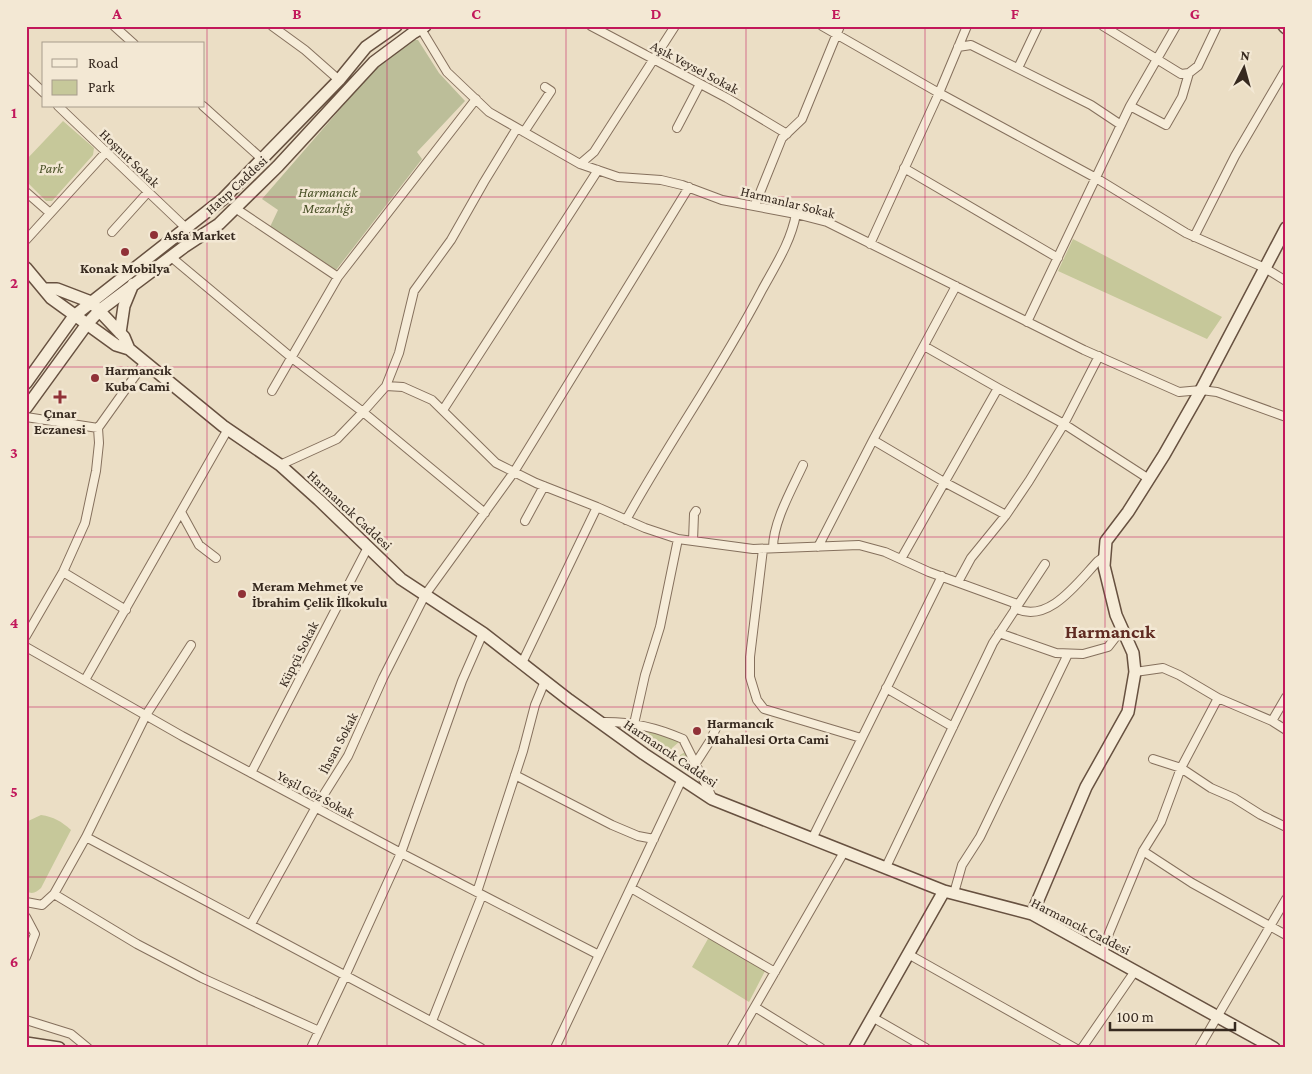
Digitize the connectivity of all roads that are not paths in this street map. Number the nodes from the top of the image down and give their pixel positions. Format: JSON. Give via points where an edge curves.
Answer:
{"nodes":[{"id":1,"x":114,"y":26,"type":"edge"},
{"id":2,"x":272,"y":26,"type":"edge"},
{"id":3,"x":396,"y":26,"type":"edge"},
{"id":4,"x":591,"y":26,"type":"edge"},
{"id":5,"x":675,"y":26,"type":"edge"},
{"id":6,"x":822,"y":26,"type":"edge"},
{"id":7,"x":840,"y":26,"type":"edge"},
{"id":8,"x":967,"y":26,"type":"edge"},
{"id":9,"x":1038,"y":26,"type":"edge"},
{"id":10,"x":1103,"y":26,"type":"edge"},
{"id":11,"x":1176,"y":26,"type":"edge"},
{"id":12,"x":1217,"y":26,"type":"edge"},
{"id":13,"x":423,"y":28,"type":"edge"},
{"id":14,"x":837,"y":34,"type":"junction"},
{"id":15,"x":124,"y":41,"type":"edge"},
{"id":16,"x":958,"y":47,"type":"junction"},
{"id":17,"x":654,"y":59,"type":"junction"},
{"id":18,"x":1156,"y":59,"type":"junction"},
{"id":19,"x":1018,"y":68,"type":"junction"},
{"id":20,"x":1286,"y":69,"type":"edge"},
{"id":21,"x":1190,"y":73,"type":"junction"},
{"id":22,"x":26,"y":76,"type":"edge"},
{"id":23,"x":339,"y":80,"type":"junction"},
{"id":24,"x":700,"y":84,"type":"junction"},
{"id":25,"x":545,"y":87,"type":"dead end"},
{"id":26,"x":42,"y":91,"type":"edge"},
{"id":27,"x":938,"y":93,"type":"junction"},
{"id":28,"x":476,"y":99,"type":"junction"},
{"id":29,"x":1130,"y":106,"type":"junction"},
{"id":30,"x":63,"y":108,"type":"edge"},
{"id":31,"x":205,"y":108,"type":"edge"},
{"id":32,"x":1121,"y":125,"type":"junction"},
{"id":33,"x":676,"y":128,"type":"dead end"},
{"id":34,"x":521,"y":130,"type":"junction"},
{"id":35,"x":787,"y":134,"type":"junction"},
{"id":36,"x":106,"y":152,"type":"junction"},
{"id":37,"x":262,"y":159,"type":"junction"},
{"id":38,"x":580,"y":164,"type":"junction"},
{"id":39,"x":904,"y":168,"type":"junction"},
{"id":40,"x":598,"y":170,"type":"junction"},
{"id":41,"x":1096,"y":178,"type":"junction"},
{"id":42,"x":689,"y":187,"type":"junction"},
{"id":43,"x":26,"y":192,"type":"edge"},
{"id":44,"x":148,"y":192,"type":"junction"},
{"id":45,"x":755,"y":206,"type":"junction"},
{"id":46,"x":235,"y":208,"type":"junction"},
{"id":47,"x":50,"y":213,"type":"junction"},
{"id":48,"x":796,"y":214,"type":"junction"},
{"id":49,"x":186,"y":228,"type":"junction"},
{"id":50,"x":1286,"y":228,"type":"edge"},
{"id":51,"x":112,"y":232,"type":"dead end"},
{"id":52,"x":1194,"y":237,"type":"junction"},
{"id":53,"x":26,"y":240,"type":"edge"},
{"id":54,"x":870,"y":244,"type":"junction"},
{"id":55,"x":171,"y":257,"type":"junction"},
{"id":56,"x":1058,"y":258,"type":"junction"},
{"id":57,"x":26,"y":268,"type":"edge"},
{"id":58,"x":1264,"y":268,"type":"junction"},
{"id":59,"x":338,"y":276,"type":"junction"},
{"id":60,"x":1286,"y":281,"type":"edge"},
{"id":61,"x":134,"y":283,"type":"junction"},
{"id":62,"x":956,"y":286,"type":"junction"},
{"id":63,"x":45,"y":289,"type":"junction"},
{"id":64,"x":95,"y":306,"type":"junction"},
{"id":65,"x":74,"y":316,"type":"junction"},
{"id":66,"x":1028,"y":322,"type":"junction"},
{"id":67,"x":87,"y":324,"type":"junction"},
{"id":68,"x":120,"y":332,"type":"junction"},
{"id":69,"x":924,"y":346,"type":"junction"},
{"id":70,"x":129,"y":349,"type":"junction"},
{"id":71,"x":1098,"y":356,"type":"junction"},
{"id":72,"x":292,"y":358,"type":"junction"},
{"id":73,"x":145,"y":362,"type":"junction"},
{"id":74,"x":26,"y":383,"type":"edge"},
{"id":75,"x":386,"y":386,"type":"junction"},
{"id":76,"x":998,"y":388,"type":"junction"},
{"id":77,"x":1201,"y":390,"type":"junction"},
{"id":78,"x":272,"y":391,"type":"dead end"},
{"id":79,"x":26,"y":408,"type":"edge"},
{"id":80,"x":443,"y":410,"type":"junction"},
{"id":81,"x":363,"y":412,"type":"junction"},
{"id":82,"x":26,"y":417,"type":"edge"},
{"id":83,"x":1286,"y":417,"type":"edge"},
{"id":84,"x":1064,"y":424,"type":"junction"},
{"id":85,"x":98,"y":428,"type":"junction"},
{"id":86,"x":228,"y":429,"type":"junction"},
{"id":87,"x":872,"y":440,"type":"junction"},
{"id":88,"x":280,"y":465,"type":"junction"},
{"id":89,"x":803,"y":465,"type":"dead end"},
{"id":90,"x":514,"y":472,"type":"junction"},
{"id":91,"x":1149,"y":479,"type":"junction"},
{"id":92,"x":944,"y":482,"type":"junction"},
{"id":93,"x":544,"y":486,"type":"junction"},
{"id":94,"x":597,"y":507,"type":"junction"},
{"id":95,"x":696,"y":511,"type":"dead end"},
{"id":96,"x":181,"y":512,"type":"junction"},
{"id":97,"x":484,"y":513,"type":"junction"},
{"id":98,"x":1006,"y":515,"type":"junction"},
{"id":99,"x":626,"y":520,"type":"junction"},
{"id":100,"x":525,"y":521,"type":"dead end"},
{"id":101,"x":678,"y":539,"type":"junction"},
{"id":102,"x":692,"y":541,"type":"junction"},
{"id":103,"x":368,"y":547,"type":"junction"},
{"id":104,"x":818,"y":547,"type":"junction"},
{"id":105,"x":773,"y":548,"type":"junction"},
{"id":106,"x":763,"y":549,"type":"junction"},
{"id":107,"x":1104,"y":556,"type":"junction"},
{"id":108,"x":216,"y":558,"type":"dead end"},
{"id":109,"x":901,"y":559,"type":"junction"},
{"id":110,"x":1045,"y":564,"type":"dead end"},
{"id":111,"x":63,"y":572,"type":"junction"},
{"id":112,"x":942,"y":576,"type":"junction"},
{"id":113,"x":958,"y":582,"type":"junction"},
{"id":114,"x":425,"y":595,"type":"junction"},
{"id":115,"x":1016,"y":606,"type":"junction"},
{"id":116,"x":126,"y":610,"type":"junction"},
{"id":117,"x":1122,"y":629,"type":"junction"},
{"id":118,"x":483,"y":633,"type":"junction"},
{"id":119,"x":999,"y":633,"type":"junction"},
{"id":120,"x":26,"y":636,"type":"edge"},
{"id":121,"x":191,"y":645,"type":"dead end"},
{"id":122,"x":26,"y":647,"type":"edge"},
{"id":123,"x":1068,"y":654,"type":"junction"},
{"id":124,"x":522,"y":663,"type":"junction"},
{"id":125,"x":1135,"y":672,"type":"junction"},
{"id":126,"x":85,"y":680,"type":"junction"},
{"id":127,"x":545,"y":681,"type":"junction"},
{"id":128,"x":886,"y":688,"type":"junction"},
{"id":129,"x":1286,"y":697,"type":"edge"},
{"id":130,"x":1218,"y":698,"type":"junction"},
{"id":131,"x":146,"y":715,"type":"junction"},
{"id":132,"x":1272,"y":721,"type":"junction"},
{"id":133,"x":599,"y":722,"type":"junction"},
{"id":134,"x":634,"y":724,"type":"junction"},
{"id":135,"x":717,"y":726,"type":"dead end"},
{"id":136,"x":953,"y":727,"type":"junction"},
{"id":137,"x":1286,"y":730,"type":"edge"},
{"id":138,"x":861,"y":738,"type":"junction"},
{"id":139,"x":1154,"y":759,"type":"dead end"},
{"id":140,"x":696,"y":762,"type":"junction"},
{"id":141,"x":1181,"y":768,"type":"junction"},
{"id":142,"x":251,"y":773,"type":"junction"},
{"id":143,"x":515,"y":775,"type":"junction"},
{"id":144,"x":682,"y":779,"type":"junction"},
{"id":145,"x":712,"y":799,"type":"junction"},
{"id":146,"x":316,"y":807,"type":"junction"},
{"id":147,"x":1286,"y":826,"type":"edge"},
{"id":148,"x":86,"y":837,"type":"junction"},
{"id":149,"x":654,"y":839,"type":"junction"},
{"id":150,"x":812,"y":839,"type":"junction"},
{"id":151,"x":1143,"y":851,"type":"junction"},
{"id":152,"x":844,"y":852,"type":"junction"},
{"id":153,"x":401,"y":853,"type":"junction"},
{"id":154,"x":886,"y":867,"type":"junction"},
{"id":155,"x":631,"y":888,"type":"junction"},
{"id":156,"x":949,"y":892,"type":"junction"},
{"id":157,"x":480,"y":893,"type":"junction"},
{"id":158,"x":54,"y":894,"type":"junction"},
{"id":159,"x":1286,"y":900,"type":"edge"},
{"id":160,"x":26,"y":902,"type":"edge"},
{"id":161,"x":1032,"y":914,"type":"junction"},
{"id":162,"x":26,"y":917,"type":"edge"},
{"id":163,"x":251,"y":924,"type":"junction"},
{"id":164,"x":1270,"y":926,"type":"junction"},
{"id":165,"x":1286,"y":935,"type":"edge"},
{"id":166,"x":1103,"y":953,"type":"junction"},
{"id":167,"x":908,"y":954,"type":"junction"},
{"id":168,"x":599,"y":955,"type":"junction"},
{"id":169,"x":26,"y":957,"type":"edge"},
{"id":170,"x":1135,"y":970,"type":"junction"},
{"id":171,"x":775,"y":972,"type":"junction"},
{"id":172,"x":346,"y":974,"type":"junction"},
{"id":173,"x":755,"y":1007,"type":"junction"},
{"id":174,"x":1217,"y":1016,"type":"junction"},
{"id":175,"x":872,"y":1017,"type":"junction"},
{"id":176,"x":26,"y":1020,"type":"edge"},
{"id":177,"x":432,"y":1021,"type":"junction"},
{"id":178,"x":319,"y":1031,"type":"junction"},
{"id":179,"x":26,"y":1043,"type":"edge"},
{"id":180,"x":58,"y":1048,"type":"edge"},
{"id":181,"x":88,"y":1048,"type":"edge"},
{"id":182,"x":311,"y":1048,"type":"edge"},
{"id":183,"x":481,"y":1048,"type":"edge"},
{"id":184,"x":555,"y":1048,"type":"edge"},
{"id":185,"x":731,"y":1048,"type":"edge"},
{"id":186,"x":821,"y":1048,"type":"edge"},
{"id":187,"x":855,"y":1048,"type":"edge"},
{"id":188,"x":926,"y":1048,"type":"edge"},
{"id":189,"x":1076,"y":1048,"type":"edge"},
{"id":190,"x":1082,"y":1048,"type":"edge"},
{"id":191,"x":1199,"y":1048,"type":"edge"},
{"id":192,"x":1274,"y":1048,"type":"edge"}],
"edges":[{"from":1,"to":15,"type":"street"},
{"from":2,"to":23,"type":"street"},
{"from":3,"to":23,"type":"street","name":"Hatıp Caddesi","via":[[366,47]]},
{"from":4,"to":17,"type":"street","name":"Aşık Veysel Sokak"},
{"from":5,"to":17,"type":"street"},
{"from":6,"to":14,"type":"street"},
{"from":7,"to":14,"type":"street"},
{"from":8,"to":16,"type":"street"},
{"from":9,"to":19,"type":"street"},
{"from":10,"to":18,"type":"street"},
{"from":11,"to":18,"type":"street"},
{"from":12,"to":21,"type":"street","via":[[1198,66]]},
{"from":13,"to":28,"type":"street","name":"Harmanlar Sokak","via":[[447,72]]},
{"from":13,"to":46,"type":"street","name":"Hatıp Caddesi","via":[[374,62]]},
{"from":14,"to":27,"type":"street"},
{"from":14,"to":35,"type":"street","via":[[802,119]]},
{"from":16,"to":19,"type":"street","via":[[970,45]]},
{"from":16,"to":27,"type":"street"},
{"from":17,"to":24,"type":"street","name":"Aşık Veysel Sokak"},
{"from":17,"to":38,"type":"street","via":[[594,152]]},
{"from":18,"to":21,"type":"street","via":[[1181,74]]},
{"from":18,"to":29,"type":"street"},
{"from":19,"to":32,"type":"street","via":[[1091,105]]},
{"from":20,"to":52,"type":"street","via":[[1235,156]]},
{"from":21,"to":29,"type":"street","via":[[1166,125]]},
{"from":22,"to":26,"type":"street"},
{"from":23,"to":37,"type":"street","name":"Hatıp Caddesi"},
{"from":24,"to":33,"type":"street"},
{"from":24,"to":35,"type":"street","name":"Aşık Veysel Sokak"},
{"from":25,"to":34,"type":"street","via":[[551,91]]},
{"from":27,"to":39,"type":"street"},
{"from":27,"to":41,"type":"street"},
{"from":28,"to":34,"type":"street","name":"Harmanlar Sokak","via":[[489,112]]},
{"from":28,"to":59,"type":"street"},
{"from":29,"to":32,"type":"street"},
{"from":30,"to":36,"type":"street","name":"Hoşnut Sokak"},
{"from":31,"to":37,"type":"street"},
{"from":32,"to":41,"type":"street"},
{"from":34,"to":38,"type":"street","name":"Harmanlar Sokak"},
{"from":34,"to":75,"type":"street","via":[[484,182],[451,240],[414,291],[399,353]]},
{"from":35,"to":45,"type":"street","via":[[782,138]]},
{"from":36,"to":44,"type":"street","name":"Hoşnut Sokak"},
{"from":36,"to":47,"type":"street"},
{"from":37,"to":49,"type":"street","name":"Hatıp Caddesi","via":[[223,199]]},
{"from":38,"to":40,"type":"street","name":"Harmanlar Sokak"},
{"from":39,"to":54,"type":"street"},
{"from":39,"to":56,"type":"street"},
{"from":40,"to":42,"type":"street","name":"Harmanlar Sokak","via":[[618,177],[661,180]]},
{"from":40,"to":80,"type":"street"},
{"from":41,"to":52,"type":"street"},
{"from":41,"to":56,"type":"street"},
{"from":42,"to":45,"type":"street","name":"Harmanlar Sokak","via":[[722,200]]},
{"from":42,"to":90,"type":"street","name":"İhsan Sokak"},
{"from":43,"to":47,"type":"street"},
{"from":44,"to":49,"type":"street","name":"Hoşnut Sokak"},
{"from":44,"to":51,"type":"street"},
{"from":45,"to":48,"type":"street","name":"Harmanlar Sokak"},
{"from":46,"to":55,"type":"street","name":"Hatıp Caddesi","via":[[220,224]]},
{"from":46,"to":59,"type":"street"},
{"from":47,"to":53,"type":"street"},
{"from":48,"to":54,"type":"street","name":"Harmanlar Sokak","via":[[827,222]]},
{"from":48,"to":99,"type":"street","via":[[793,232],[754,305]]},
{"from":49,"to":64,"type":"street","name":"Hatıp Caddesi"},
{"from":50,"to":58,"type":"street"},
{"from":52,"to":58,"type":"street"},
{"from":54,"to":62,"type":"street","name":"Harmanlar Sokak"},
{"from":55,"to":61,"type":"street","name":"Hatıp Caddesi"},
{"from":55,"to":72,"type":"street"},
{"from":56,"to":66,"type":"street"},
{"from":57,"to":63,"type":"street"},
{"from":58,"to":60,"type":"street"},
{"from":58,"to":77,"type":"street"},
{"from":59,"to":72,"type":"street"},
{"from":61,"to":64,"type":"street","name":"Hatıp Caddesi"},
{"from":61,"to":68,"type":"street","via":[[121,314]]},
{"from":62,"to":66,"type":"street","name":"Harmanlar Sokak"},
{"from":62,"to":69,"type":"street"},
{"from":63,"to":64,"type":"street","via":[[57,289]]},
{"from":63,"to":65,"type":"street"},
{"from":64,"to":65,"type":"street","name":"Hatıp Caddesi"},
{"from":64,"to":67,"type":"street","name":"Hatıp Caddesi"},
{"from":64,"to":68,"type":"street"},
{"from":65,"to":67,"type":"street"},
{"from":65,"to":74,"type":"street","name":"Hatıp Caddesi"},
{"from":66,"to":71,"type":"street","name":"Harmanlar Sokak"},
{"from":67,"to":70,"type":"street","via":[[116,345]]},
{"from":67,"to":79,"type":"street","name":"Hatıp Caddesi"},
{"from":68,"to":70,"type":"street"},
{"from":69,"to":76,"type":"street"},
{"from":69,"to":87,"type":"street"},
{"from":70,"to":73,"type":"street","name":"Harmancık Caddesi"},
{"from":71,"to":77,"type":"street","name":"Harmanlar Sokak","via":[[1179,392]]},
{"from":71,"to":84,"type":"street"},
{"from":72,"to":78,"type":"street"},
{"from":72,"to":81,"type":"street"},
{"from":73,"to":85,"type":"street"},
{"from":73,"to":86,"type":"street","name":"Harmancık Caddesi"},
{"from":75,"to":80,"type":"street","via":[[403,387],[432,400]]},
{"from":75,"to":81,"type":"street"},
{"from":76,"to":84,"type":"street"},
{"from":76,"to":92,"type":"street"},
{"from":77,"to":83,"type":"street","name":"Harmanlar Sokak","via":[[1217,392]]},
{"from":77,"to":91,"type":"street"},
{"from":80,"to":90,"type":"street","via":[[496,463]]},
{"from":81,"to":88,"type":"street","via":[[337,439]]},
{"from":81,"to":97,"type":"street"},
{"from":82,"to":85,"type":"street"},
{"from":84,"to":91,"type":"street"},
{"from":84,"to":98,"type":"street"},
{"from":85,"to":111,"type":"street","via":[[96,471],[85,523]]},
{"from":86,"to":88,"type":"street","name":"Harmancık Caddesi"},
{"from":86,"to":96,"type":"street"},
{"from":87,"to":92,"type":"street"},
{"from":87,"to":104,"type":"street"},
{"from":88,"to":103,"type":"street","name":"Harmancık Caddesi"},
{"from":89,"to":105,"type":"street","via":[[777,526]]},
{"from":90,"to":93,"type":"street"},
{"from":90,"to":97,"type":"street","name":"İhsan Sokak"},
{"from":91,"to":107,"type":"street","via":[[1106,541]]},
{"from":92,"to":98,"type":"street"},
{"from":92,"to":109,"type":"street"},
{"from":93,"to":94,"type":"street"},
{"from":93,"to":100,"type":"street"},
{"from":94,"to":99,"type":"street"},
{"from":94,"to":124,"type":"street"},
{"from":95,"to":102,"type":"street"},
{"from":96,"to":108,"type":"street","via":[[199,545]]},
{"from":96,"to":116,"type":"street"},
{"from":97,"to":114,"type":"street","name":"İhsan Sokak"},
{"from":98,"to":113,"type":"street","via":[[971,558]]},
{"from":99,"to":101,"type":"street"},
{"from":101,"to":102,"type":"street"},
{"from":101,"to":134,"type":"street","via":[[660,627]]},
{"from":102,"to":106,"type":"street"},
{"from":103,"to":114,"type":"street","name":"Harmancık Caddesi","via":[[401,579]]},
{"from":103,"to":142,"type":"street","name":"Küpçü Sokak"},
{"from":104,"to":105,"type":"street"},
{"from":104,"to":109,"type":"street","via":[[858,545]]},
{"from":105,"to":106,"type":"street"},
{"from":106,"to":138,"type":"street","via":[[750,657],[750,677],[757,700],[764,709]]},
{"from":107,"to":115,"type":"street","via":[[1055,605],[1024,612]]},
{"from":107,"to":117,"type":"street"},
{"from":109,"to":112,"type":"street"},
{"from":110,"to":115,"type":"street"},
{"from":111,"to":116,"type":"street"},
{"from":111,"to":120,"type":"street"},
{"from":112,"to":113,"type":"street"},
{"from":112,"to":128,"type":"street"},
{"from":113,"to":115,"type":"street"},
{"from":114,"to":118,"type":"street","name":"Harmancık Caddesi"},
{"from":114,"to":146,"type":"street","name":"İhsan Sokak","via":[[348,756]]},
{"from":115,"to":119,"type":"street"},
{"from":116,"to":126,"type":"street"},
{"from":117,"to":123,"type":"street","via":[[1108,647],[1083,654]]},
{"from":117,"to":125,"type":"street","via":[[1133,653]]},
{"from":118,"to":124,"type":"street","name":"Harmancık Caddesi"},
{"from":118,"to":153,"type":"street","via":[[462,681]]},
{"from":119,"to":123,"type":"street","via":[[1056,653]]},
{"from":119,"to":136,"type":"street"},
{"from":121,"to":131,"type":"street"},
{"from":122,"to":126,"type":"street","name":"Yeşil Göz Sokak"},
{"from":123,"to":156,"type":"street","via":[[980,837]]},
{"from":124,"to":127,"type":"street","name":"Harmancık Caddesi"},
{"from":125,"to":130,"type":"street","via":[[1163,668]]},
{"from":125,"to":161,"type":"street","via":[[1128,712],[1086,787]]},
{"from":126,"to":131,"type":"street","name":"Yeşil Göz Sokak"},
{"from":127,"to":133,"type":"street","name":"Harmancık Caddesi"},
{"from":127,"to":143,"type":"street"},
{"from":128,"to":136,"type":"street"},
{"from":128,"to":138,"type":"street"},
{"from":129,"to":132,"type":"street"},
{"from":130,"to":132,"type":"street"},
{"from":130,"to":141,"type":"street"},
{"from":131,"to":142,"type":"street","name":"Yeşil Göz Sokak"},
{"from":131,"to":148,"type":"street"},
{"from":132,"to":137,"type":"street"},
{"from":133,"to":134,"type":"street"},
{"from":133,"to":144,"type":"street","name":"Harmancık Caddesi"},
{"from":134,"to":140,"type":"street","via":[[661,729],[683,738]]},
{"from":135,"to":140,"type":"street"},
{"from":136,"to":154,"type":"street"},
{"from":138,"to":150,"type":"street"},
{"from":139,"to":141,"type":"street"},
{"from":140,"to":145,"type":"street"},
{"from":141,"to":147,"type":"street","via":[[1211,788]]},
{"from":141,"to":151,"type":"street","via":[[1161,822]]},
{"from":142,"to":146,"type":"street","name":"Yeşil Göz Sokak"},
{"from":143,"to":149,"type":"street","via":[[612,825]]},
{"from":143,"to":157,"type":"street"},
{"from":144,"to":145,"type":"street","name":"Harmancık Caddesi"},
{"from":144,"to":149,"type":"street"},
{"from":145,"to":150,"type":"street","name":"Harmancık Caddesi"},
{"from":146,"to":153,"type":"street","name":"Yeşil Göz Sokak"},
{"from":146,"to":163,"type":"street","name":"İhsan Sokak"},
{"from":148,"to":158,"type":"street"},
{"from":148,"to":163,"type":"street"},
{"from":149,"to":155,"type":"street"},
{"from":150,"to":152,"type":"street","name":"Harmancık Caddesi"},
{"from":151,"to":164,"type":"street","via":[[1192,883]]},
{"from":151,"to":166,"type":"street"},
{"from":152,"to":154,"type":"street","name":"Harmancık Caddesi"},
{"from":152,"to":171,"type":"street"},
{"from":153,"to":157,"type":"street","name":"Yeşil Göz Sokak"},
{"from":153,"to":172,"type":"street"},
{"from":154,"to":156,"type":"street","name":"Harmancık Caddesi"},
{"from":155,"to":168,"type":"street"},
{"from":155,"to":171,"type":"street"},
{"from":156,"to":161,"type":"street","name":"Harmancık Caddesi"},
{"from":156,"to":167,"type":"street"},
{"from":157,"to":168,"type":"street","name":"Yeşil Göz Sokak"},
{"from":157,"to":177,"type":"street"},
{"from":158,"to":160,"type":"street","via":[[42,905]]},
{"from":158,"to":178,"type":"street","via":[[136,944]]},
{"from":159,"to":164,"type":"street"},
{"from":161,"to":166,"type":"street","name":"Harmancık Caddesi"},
{"from":162,"to":169,"type":"street","via":[[35,934]]},
{"from":163,"to":172,"type":"street"},
{"from":164,"to":165,"type":"street"},
{"from":164,"to":174,"type":"street"},
{"from":166,"to":170,"type":"street","name":"Harmancık Caddesi"},
{"from":167,"to":175,"type":"street"},
{"from":167,"to":189,"type":"street"},
{"from":168,"to":184,"type":"street"},
{"from":170,"to":174,"type":"street","name":"Harmancık Caddesi"},
{"from":170,"to":190,"type":"street"},
{"from":171,"to":173,"type":"street"},
{"from":172,"to":177,"type":"street"},
{"from":172,"to":178,"type":"street"},
{"from":173,"to":185,"type":"street"},
{"from":173,"to":186,"type":"street"},
{"from":174,"to":191,"type":"street"},
{"from":174,"to":192,"type":"street","name":"Harmancık Caddesi"},
{"from":175,"to":187,"type":"street"},
{"from":175,"to":188,"type":"street"},
{"from":176,"to":181,"type":"street","via":[[71,1034]]},
{"from":177,"to":183,"type":"street"},
{"from":178,"to":182,"type":"street"},
{"from":179,"to":180,"type":"street"}]}
